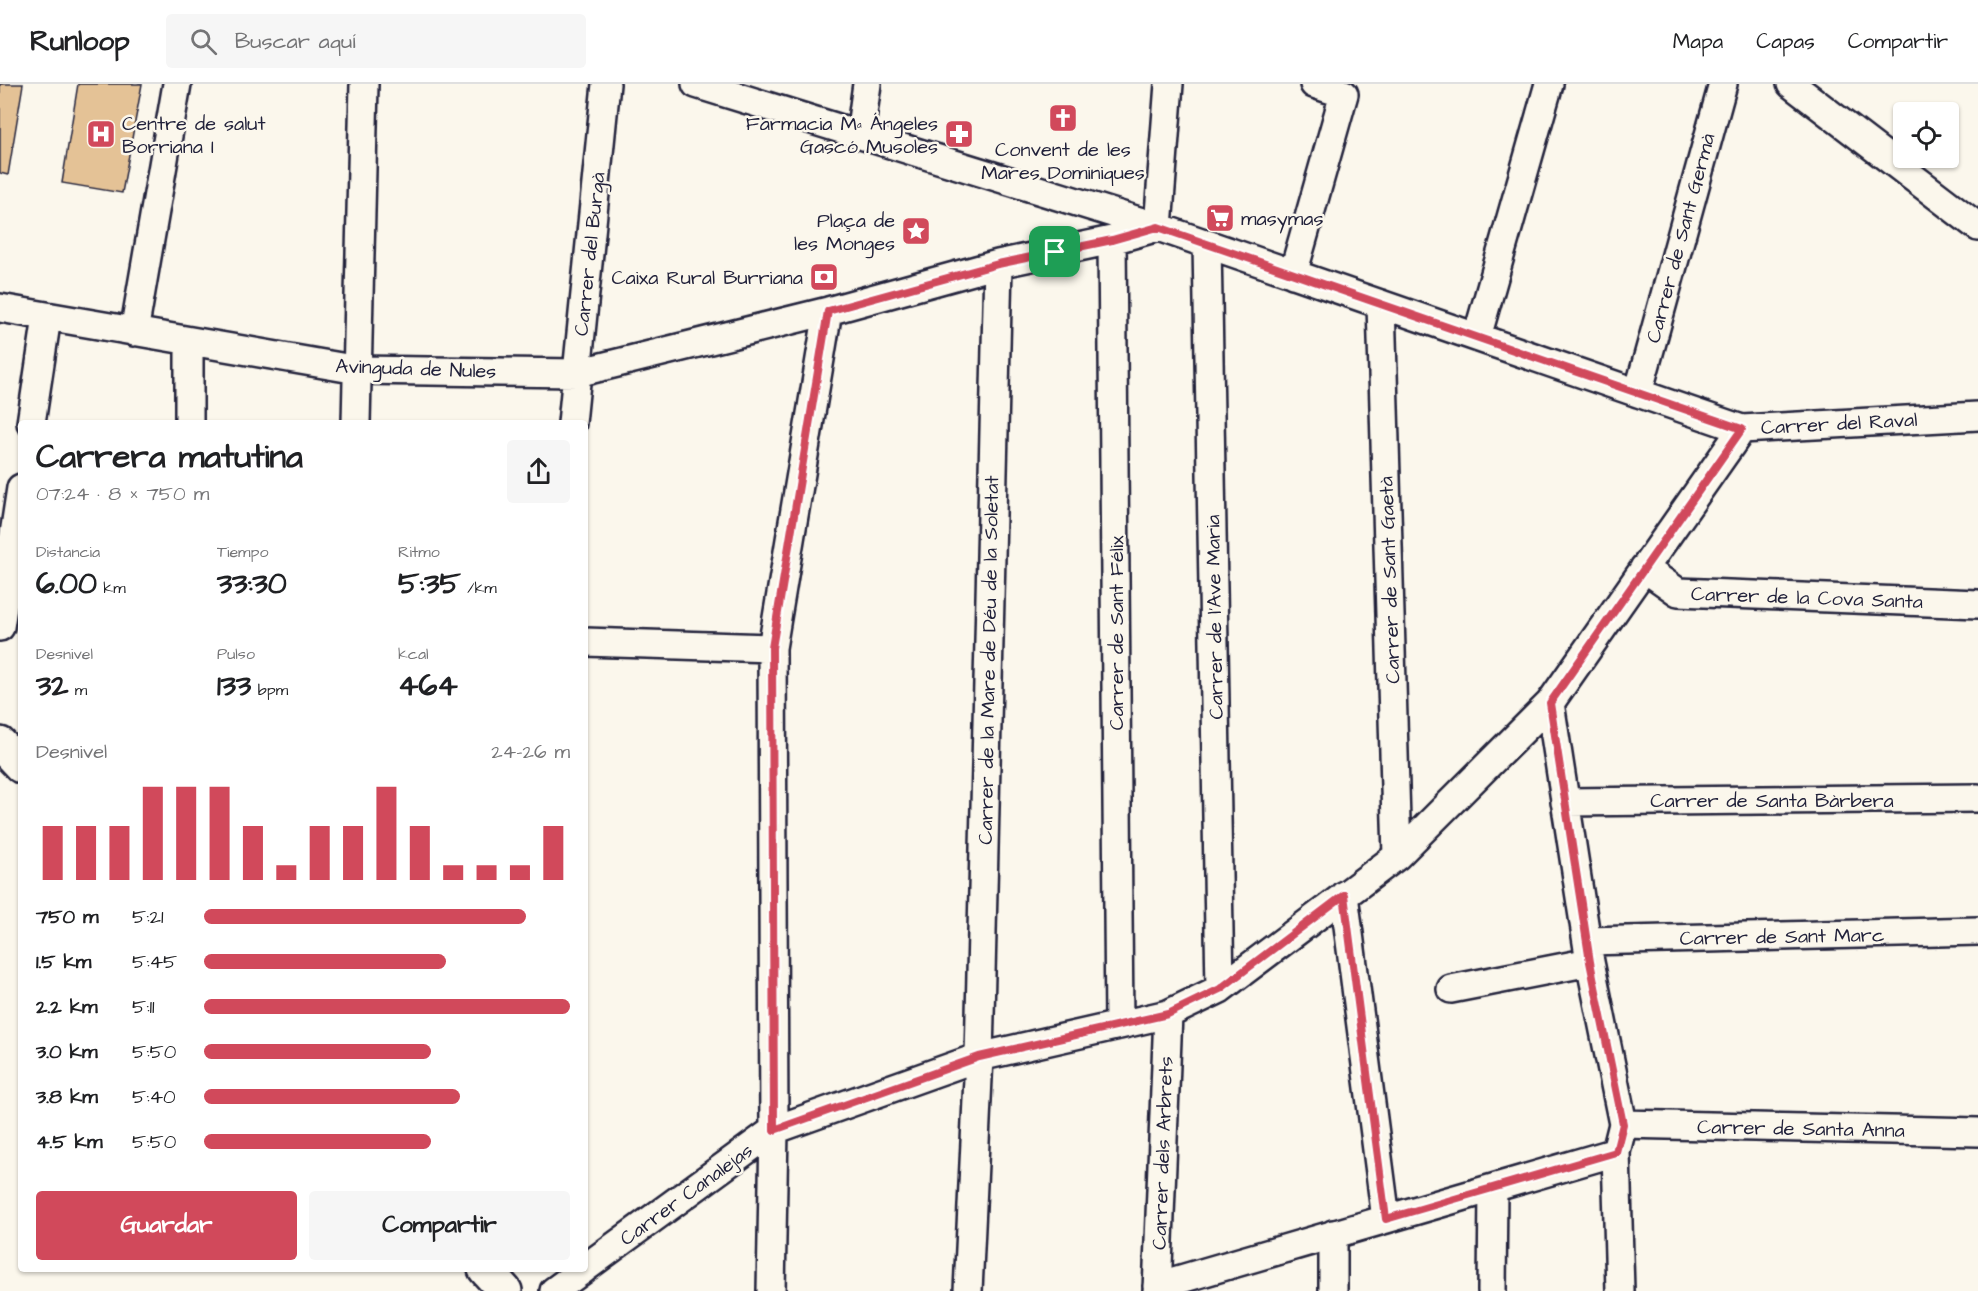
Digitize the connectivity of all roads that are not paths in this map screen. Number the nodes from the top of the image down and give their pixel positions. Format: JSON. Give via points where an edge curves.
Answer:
{"nodes":[{"id":1,"x":177,"y":84,"type":"edge"},
{"id":2,"x":364,"y":84,"type":"edge"},
{"id":3,"x":606,"y":84,"type":"edge"},
{"id":4,"x":696,"y":84,"type":"edge"},
{"id":5,"x":867,"y":84,"type":"edge"},
{"id":6,"x":1169,"y":84,"type":"edge"},
{"id":7,"x":1314,"y":84,"type":"edge"},
{"id":8,"x":1549,"y":84,"type":"edge"},
{"id":9,"x":1723,"y":84,"type":"edge"},
{"id":10,"x":1791,"y":84,"type":"edge"},
{"id":11,"x":860,"y":135,"type":"junction"},
{"id":12,"x":1158,"y":227,"type":"junction"},
{"id":13,"x":1978,"y":227,"type":"edge"},
{"id":14,"x":1112,"y":240,"type":"junction"},
{"id":15,"x":1207,"y":244,"type":"junction"},
{"id":16,"x":998,"y":264,"type":"junction"},
{"id":17,"x":1293,"y":274,"type":"junction"},
{"id":18,"x":1381,"y":304,"type":"junction"},
{"id":19,"x":0,"y":308,"type":"edge"},
{"id":20,"x":828,"y":311,"type":"junction"},
{"id":21,"x":47,"y":317,"type":"junction"},
{"id":22,"x":134,"y":332,"type":"junction"},
{"id":23,"x":1477,"y":338,"type":"junction"},
{"id":24,"x":189,"y":341,"type":"junction"},
{"id":25,"x":358,"y":370,"type":"junction"},
{"id":26,"x":577,"y":373,"type":"junction"},
{"id":27,"x":1638,"y":393,"type":"junction"},
{"id":28,"x":1978,"y":416,"type":"edge"},
{"id":29,"x":31,"y":420,"type":"edge"},
{"id":30,"x":189,"y":420,"type":"edge"},
{"id":31,"x":357,"y":420,"type":"edge"},
{"id":32,"x":572,"y":420,"type":"edge"},
{"id":33,"x":1742,"y":429,"type":"junction"},
{"id":34,"x":18,"y":508,"type":"edge"},
{"id":35,"x":1644,"y":568,"type":"junction"},
{"id":36,"x":1978,"y":604,"type":"edge"},
{"id":37,"x":0,"y":627,"type":"edge"},
{"id":38,"x":588,"y":642,"type":"edge"},
{"id":39,"x":772,"y":648,"type":"junction"},
{"id":40,"x":1550,"y":703,"type":"junction"},
{"id":41,"x":0,"y":744,"type":"edge"},
{"id":42,"x":18,"y":763,"type":"edge"},
{"id":43,"x":1978,"y":798,"type":"edge"},
{"id":44,"x":1565,"y":802,"type":"junction"},
{"id":45,"x":1397,"y":856,"type":"junction"},
{"id":46,"x":1344,"y":895,"type":"junction"},
{"id":47,"x":1978,"y":931,"type":"edge"},
{"id":48,"x":1588,"y":951,"type":"junction"},
{"id":49,"x":1220,"y":989,"type":"junction"},
{"id":50,"x":1451,"y":989,"type":"dead end"},
{"id":51,"x":1168,"y":1014,"type":"junction"},
{"id":52,"x":1119,"y":1025,"type":"junction"},
{"id":53,"x":979,"y":1057,"type":"junction"},
{"id":54,"x":1623,"y":1124,"type":"junction"},
{"id":55,"x":774,"y":1130,"type":"junction"},
{"id":56,"x":1978,"y":1132,"type":"edge"},
{"id":57,"x":1616,"y":1152,"type":"junction"},
{"id":58,"x":1493,"y":1188,"type":"junction"},
{"id":59,"x":1386,"y":1219,"type":"junction"},
{"id":60,"x":1333,"y":1234,"type":"junction"},
{"id":61,"x":588,"y":1266,"type":"edge"},
{"id":62,"x":580,"y":1272,"type":"edge"},
{"id":63,"x":1157,"y":1288,"type":"edge"},
{"id":64,"x":554,"y":1291,"type":"edge"},
{"id":65,"x":771,"y":1291,"type":"edge"},
{"id":66,"x":968,"y":1291,"type":"edge"},
{"id":67,"x":1333,"y":1291,"type":"edge"},
{"id":68,"x":1492,"y":1291,"type":"edge"},
{"id":69,"x":1620,"y":1291,"type":"edge"}],
"edges":[{"from":1,"to":22,"type":"street"},
{"from":2,"to":25,"type":"street"},
{"from":3,"to":26,"type":"street","name":"Carrer del Burgà"},
{"from":4,"to":11,"type":"street"},
{"from":5,"to":11,"type":"street"},
{"from":6,"to":12,"type":"street"},
{"from":7,"to":17,"type":"street","via":[[1344,94]]},
{"from":8,"to":23,"type":"street"},
{"from":9,"to":27,"type":"street","name":"Carrer de Sant Germà"},
{"from":10,"to":13,"type":"street"},
{"from":11,"to":12,"type":"street"},
{"from":12,"to":14,"type":"street"},
{"from":12,"to":15,"type":"street","name":"Carrer del Raval"},
{"from":14,"to":16,"type":"street"},
{"from":14,"to":52,"type":"street","name":"Carrer de Sant Félix"},
{"from":15,"to":17,"type":"street","name":"Carrer del Raval"},
{"from":15,"to":49,"type":"street","name":"Carrer de l'Ave Maria"},
{"from":16,"to":20,"type":"street"},
{"from":16,"to":53,"type":"street","name":"Carrer de la Mare de Déu de la Soletat"},
{"from":17,"to":18,"type":"street","name":"Carrer del Raval"},
{"from":18,"to":23,"type":"street","name":"Carrer del Raval"},
{"from":18,"to":45,"type":"street","name":"Carrer de Sant Gaetà"},
{"from":19,"to":21,"type":"street","name":"Avinguda de Nules"},
{"from":20,"to":26,"type":"street","name":"Avinguda de Nules"},
{"from":20,"to":39,"type":"street"},
{"from":21,"to":22,"type":"street","name":"Avinguda de Nules"},
{"from":21,"to":29,"type":"street"},
{"from":22,"to":24,"type":"street","name":"Avinguda de Nules"},
{"from":23,"to":27,"type":"street","name":"Carrer del Raval"},
{"from":24,"to":25,"type":"street","name":"Avinguda de Nules"},
{"from":24,"to":30,"type":"street"},
{"from":25,"to":26,"type":"street","name":"Avinguda de Nules"},
{"from":25,"to":31,"type":"street"},
{"from":26,"to":32,"type":"street","name":"Carrer del Burgà"},
{"from":27,"to":33,"type":"street","name":"Carrer del Raval"},
{"from":28,"to":33,"type":"street","name":"Carrer del Raval"},
{"from":33,"to":35,"type":"street","name":"Carrer Canalejas"},
{"from":34,"to":37,"type":"street"},
{"from":35,"to":36,"type":"street","name":"Carrer de la Cova Santa","via":[[1678,592]]},
{"from":35,"to":40,"type":"street","name":"Carrer Canalejas"},
{"from":38,"to":39,"type":"street"},
{"from":39,"to":55,"type":"street"},
{"from":40,"to":44,"type":"street"},
{"from":40,"to":45,"type":"street","name":"Carrer Canalejas"},
{"from":41,"to":42,"type":"street"},
{"from":43,"to":44,"type":"street","name":"Carrer de Santa Bàrbera"},
{"from":44,"to":48,"type":"street"},
{"from":45,"to":46,"type":"street","name":"Carrer Canalejas"},
{"from":46,"to":49,"type":"street","name":"Carrer Canalejas"},
{"from":46,"to":59,"type":"street"},
{"from":47,"to":48,"type":"street","name":"Carrer de Sant Marc"},
{"from":48,"to":50,"type":"street","name":"Carrer de Sant Marc"},
{"from":48,"to":54,"type":"street"},
{"from":49,"to":51,"type":"street","name":"Carrer Canalejas"},
{"from":51,"to":52,"type":"street","name":"Carrer Canalejas"},
{"from":51,"to":63,"type":"street","name":"Carrer dels Arbrets"},
{"from":52,"to":53,"type":"street","name":"Carrer Canalejas"},
{"from":53,"to":55,"type":"street","name":"Carrer Canalejas"},
{"from":53,"to":66,"type":"street","name":"Carrer de la Mare de Déu de la Soletat"},
{"from":54,"to":56,"type":"street","name":"Carrer de Santa Anna"},
{"from":54,"to":57,"type":"street"},
{"from":55,"to":61,"type":"street","name":"Carrer Canalejas"},
{"from":55,"to":65,"type":"street"},
{"from":57,"to":58,"type":"street"},
{"from":57,"to":69,"type":"street"},
{"from":58,"to":59,"type":"street"},
{"from":58,"to":68,"type":"street"},
{"from":59,"to":60,"type":"street"},
{"from":60,"to":63,"type":"street"},
{"from":60,"to":67,"type":"street"},
{"from":62,"to":64,"type":"street","name":"Carrer Canalejas"}]}
